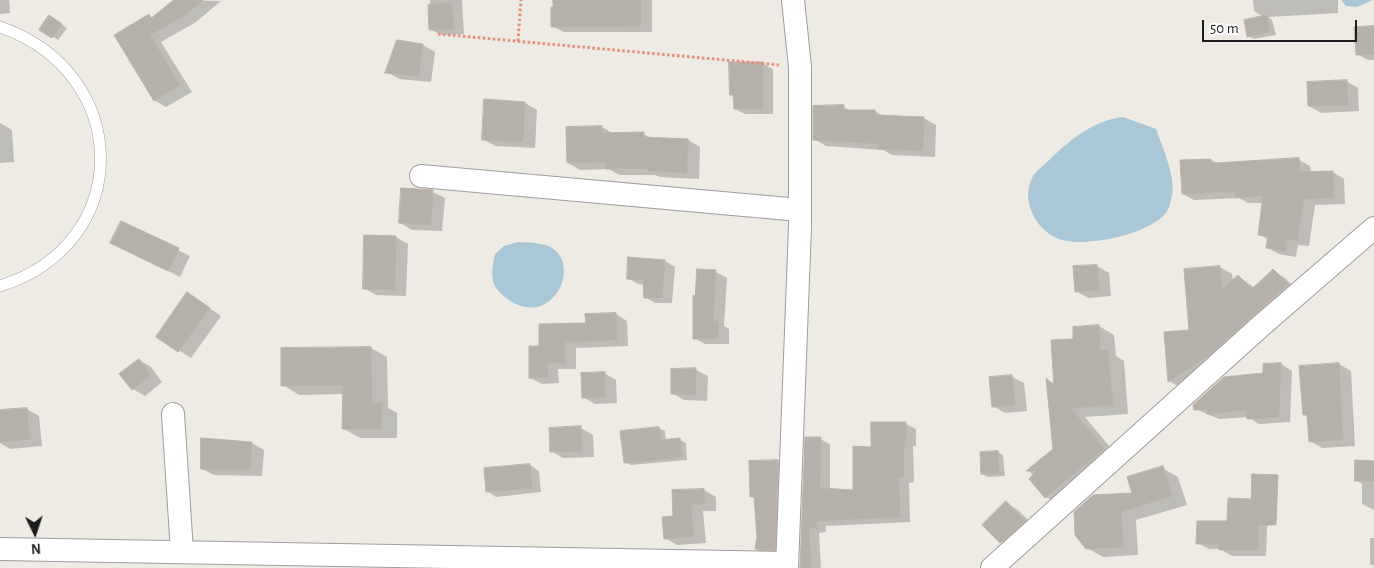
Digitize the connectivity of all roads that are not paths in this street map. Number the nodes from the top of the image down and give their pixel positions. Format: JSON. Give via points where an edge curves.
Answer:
{"nodes":[{"id":1,"x":793,"y":0,"type":"edge"},
{"id":2,"x":0,"y":27,"type":"edge"},
{"id":3,"x":421,"y":176,"type":"dead end"},
{"id":4,"x":800,"y":210,"type":"junction"},
{"id":5,"x":1374,"y":228,"type":"edge"},
{"id":6,"x":0,"y":286,"type":"edge"},
{"id":7,"x":173,"y":414,"type":"dead end"},
{"id":8,"x":0,"y":549,"type":"edge"},
{"id":9,"x":182,"y":552,"type":"junction"},
{"id":10,"x":787,"y":566,"type":"edge"},
{"id":11,"x":992,"y":568,"type":"edge"}],
"edges":[{"from":1,"to":4,"type":"street","via":[[800,67]]},
{"from":2,"to":6,"type":"lane","via":[[38,44],[70,72],[91,108],[100,149],[96,191],[79,229],[51,260],[34,272]]},
{"from":3,"to":4,"type":"street"},
{"from":4,"to":10,"type":"street"},
{"from":5,"to":11,"type":"street"},
{"from":7,"to":9,"type":"street"},
{"from":8,"to":9,"type":"street"},
{"from":9,"to":10,"type":"street"}]}
